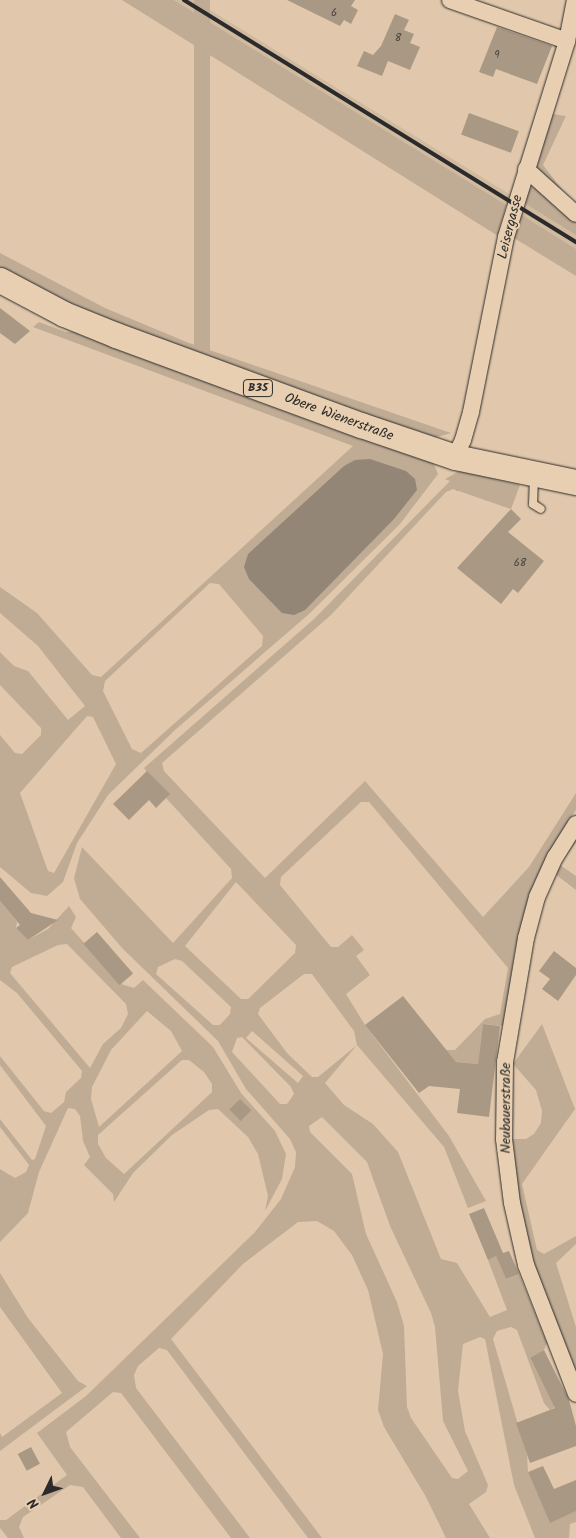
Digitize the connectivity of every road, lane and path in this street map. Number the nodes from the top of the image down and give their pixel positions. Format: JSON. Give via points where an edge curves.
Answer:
{"nodes":[{"id":1,"x":450,"y":0,"type":"edge"},
{"id":2,"x":575,"y":0,"type":"edge"},
{"id":3,"x":567,"y":41,"type":"junction"},
{"id":4,"x":526,"y":169,"type":"junction"},
{"id":5,"x":576,"y":214,"type":"edge"},
{"id":6,"x":0,"y":280,"type":"edge"},
{"id":7,"x":455,"y":457,"type":"junction"},
{"id":8,"x":535,"y":475,"type":"junction"},
{"id":9,"x":576,"y":482,"type":"edge"},
{"id":10,"x":541,"y":509,"type":"dead end"},
{"id":11,"x":576,"y":824,"type":"edge"},
{"id":12,"x":576,"y":1394,"type":"edge"}],
"edges":[{"from":1,"to":3,"type":"street"},
{"from":2,"to":3,"type":"street","name":"Leisergasse"},
{"from":3,"to":4,"type":"street","name":"Leisergasse"},
{"from":4,"to":5,"type":"street"},
{"from":4,"to":7,"type":"street","name":"Leisergasse","via":[[506,237],[471,412]]},
{"from":6,"to":7,"type":"main road","name":"Obere Wienerstraße","number":"B35","via":[[64,314],[116,335]]},
{"from":7,"to":8,"type":"main road","name":"Obere Wienerstraße","number":"B35"},
{"from":8,"to":9,"type":"main road","name":"Obere Wienerstraße","number":"B35"},
{"from":8,"to":10,"type":"lane","via":[[533,504]]},
{"from":11,"to":12,"type":"street","name":"Neubauerstraße","via":[[551,865],[537,897],[526,938],[505,1062],[504,1139],[512,1203],[526,1265]]}]}
